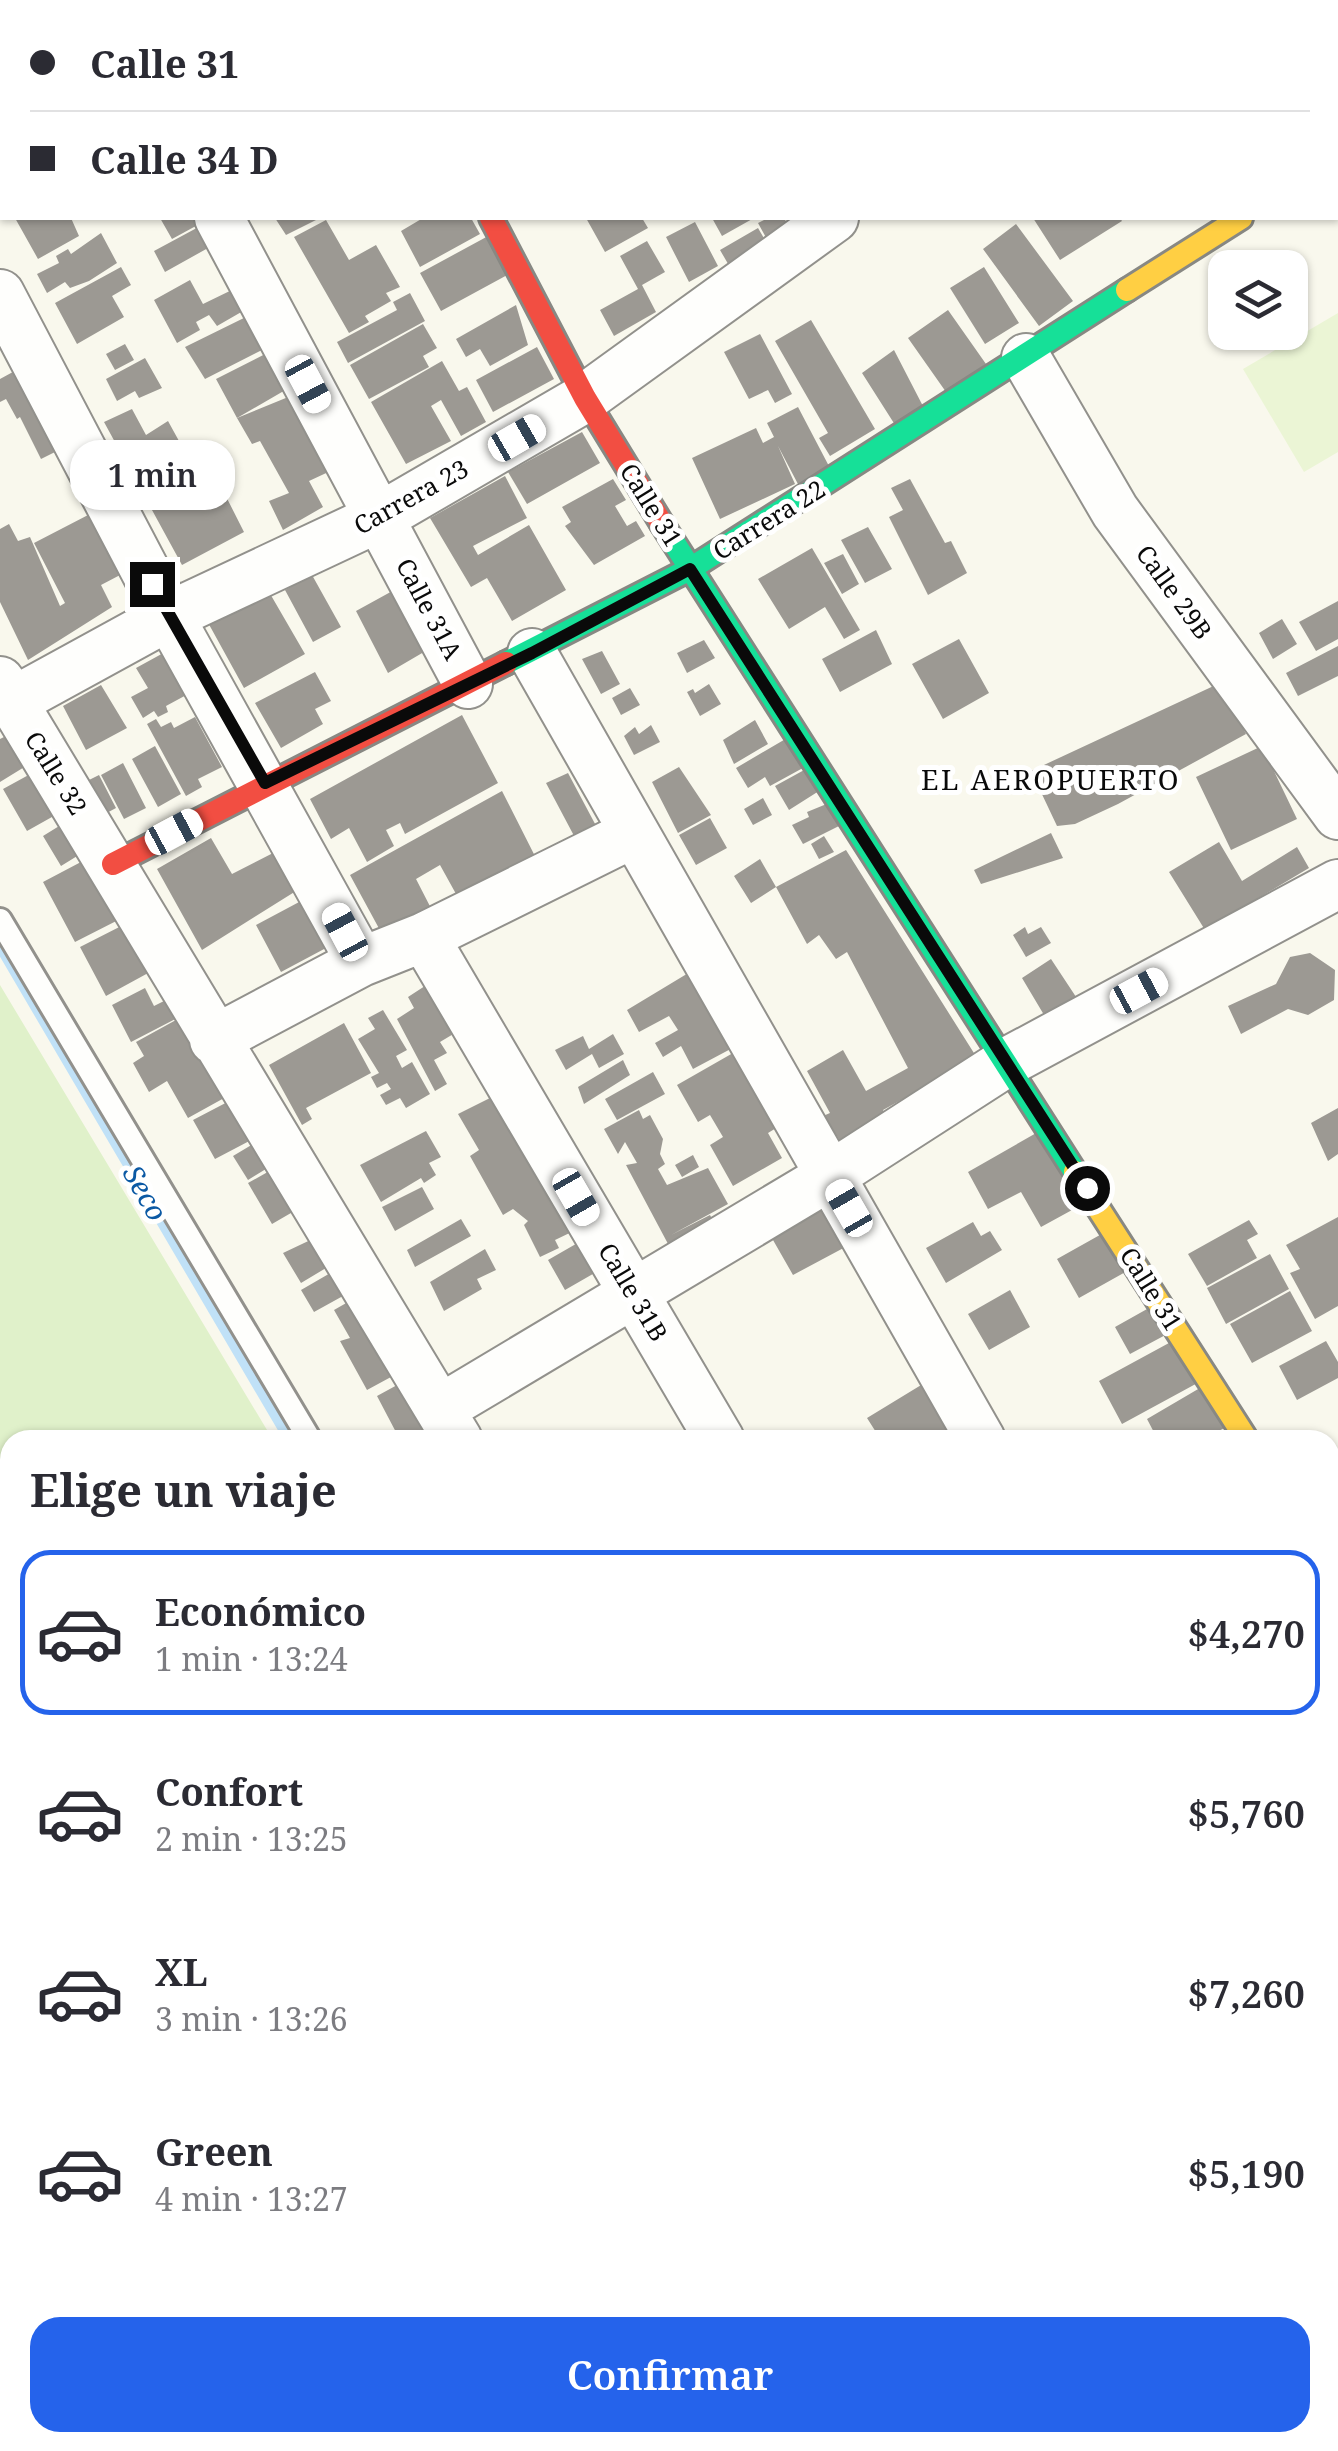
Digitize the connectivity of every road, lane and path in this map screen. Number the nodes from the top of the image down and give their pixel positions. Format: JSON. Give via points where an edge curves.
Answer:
{"nodes":[{"id":1,"x":220,"y":220,"type":"edge"},
{"id":2,"x":492,"y":220,"type":"edge"},
{"id":3,"x":1238,"y":220,"type":"edge"},
{"id":4,"x":821,"y":222,"type":"edge"},
{"id":5,"x":0,"y":294,"type":"edge"},
{"id":6,"x":1026,"y":358,"type":"junction"},
{"id":7,"x":585,"y":398,"type":"junction"},
{"id":8,"x":380,"y":517,"type":"junction"},
{"id":9,"x":690,"y":569,"type":"junction"},
{"id":10,"x":169,"y":616,"type":"junction"},
{"id":11,"x":532,"y":653,"type":"junction"},
{"id":12,"x":468,"y":684,"type":"junction"},
{"id":13,"x":6,"y":691,"type":"edge"},
{"id":14,"x":265,"y":783,"type":"junction"},
{"id":15,"x":1338,"y":816,"type":"edge"},
{"id":16,"x":634,"y":833,"type":"junction"},
{"id":17,"x":113,"y":864,"type":"junction"},
{"id":18,"x":1338,"y":884,"type":"edge"},
{"id":19,"x":0,"y":920,"type":"edge"},
{"id":20,"x":424,"y":937,"type":"junction"},
{"id":21,"x":361,"y":962,"type":"junction"},
{"id":22,"x":214,"y":1040,"type":"junction"},
{"id":23,"x":1007,"y":1062,"type":"junction"},
{"id":24,"x":830,"y":1176,"type":"junction"},
{"id":25,"x":634,"y":1294,"type":"junction"},
{"id":26,"x":449,"y":1424,"type":"edge"},
{"id":27,"x":304,"y":1430,"type":"edge"},
{"id":28,"x":714,"y":1430,"type":"edge"},
{"id":29,"x":975,"y":1430,"type":"edge"},
{"id":30,"x":1241,"y":1430,"type":"edge"}],
"edges":[{"from":1,"to":8,"type":"street","name":"Calle 31A"},
{"from":2,"to":7,"type":"street","name":"Calle 31"},
{"from":3,"to":6,"type":"street","name":"Carrera 22"},
{"from":4,"to":7,"type":"street","name":"Carrera 23"},
{"from":5,"to":10,"type":"street"},
{"from":6,"to":9,"type":"street","name":"Carrera 22"},
{"from":6,"to":15,"type":"street","name":"Calle 29B","via":[[1115,511]]},
{"from":7,"to":8,"type":"street","name":"Carrera 23"},
{"from":7,"to":9,"type":"street","name":"Calle 31"},
{"from":8,"to":10,"type":"street","name":"Carrera 23"},
{"from":8,"to":12,"type":"street","name":"Calle 31A"},
{"from":9,"to":11,"type":"street","name":"Carrera 22"},
{"from":9,"to":23,"type":"street","name":"Calle 31"},
{"from":10,"to":13,"type":"street","name":"Carrera 23"},
{"from":10,"to":14,"type":"street"},
{"from":11,"to":12,"type":"street","name":"Carrera 22"},
{"from":11,"to":16,"type":"street"},
{"from":12,"to":14,"type":"street","name":"Carrera 22"},
{"from":13,"to":17,"type":"street","name":"Calle 32"},
{"from":14,"to":17,"type":"street","name":"Carrera 22"},
{"from":14,"to":21,"type":"street"},
{"from":16,"to":20,"type":"street"},
{"from":16,"to":24,"type":"street"},
{"from":17,"to":22,"type":"street","name":"Calle 32"},
{"from":18,"to":23,"type":"street"},
{"from":19,"to":27,"type":"lane"},
{"from":20,"to":21,"type":"street"},
{"from":20,"to":25,"type":"street","name":"Calle 31B"},
{"from":21,"to":22,"type":"street"},
{"from":22,"to":26,"type":"street","name":"Calle 32"},
{"from":23,"to":24,"type":"street"},
{"from":23,"to":30,"type":"street","name":"Calle 31"},
{"from":24,"to":25,"type":"street"},
{"from":24,"to":29,"type":"street"},
{"from":25,"to":26,"type":"street"},
{"from":25,"to":28,"type":"street","name":"Calle 31B"}]}
